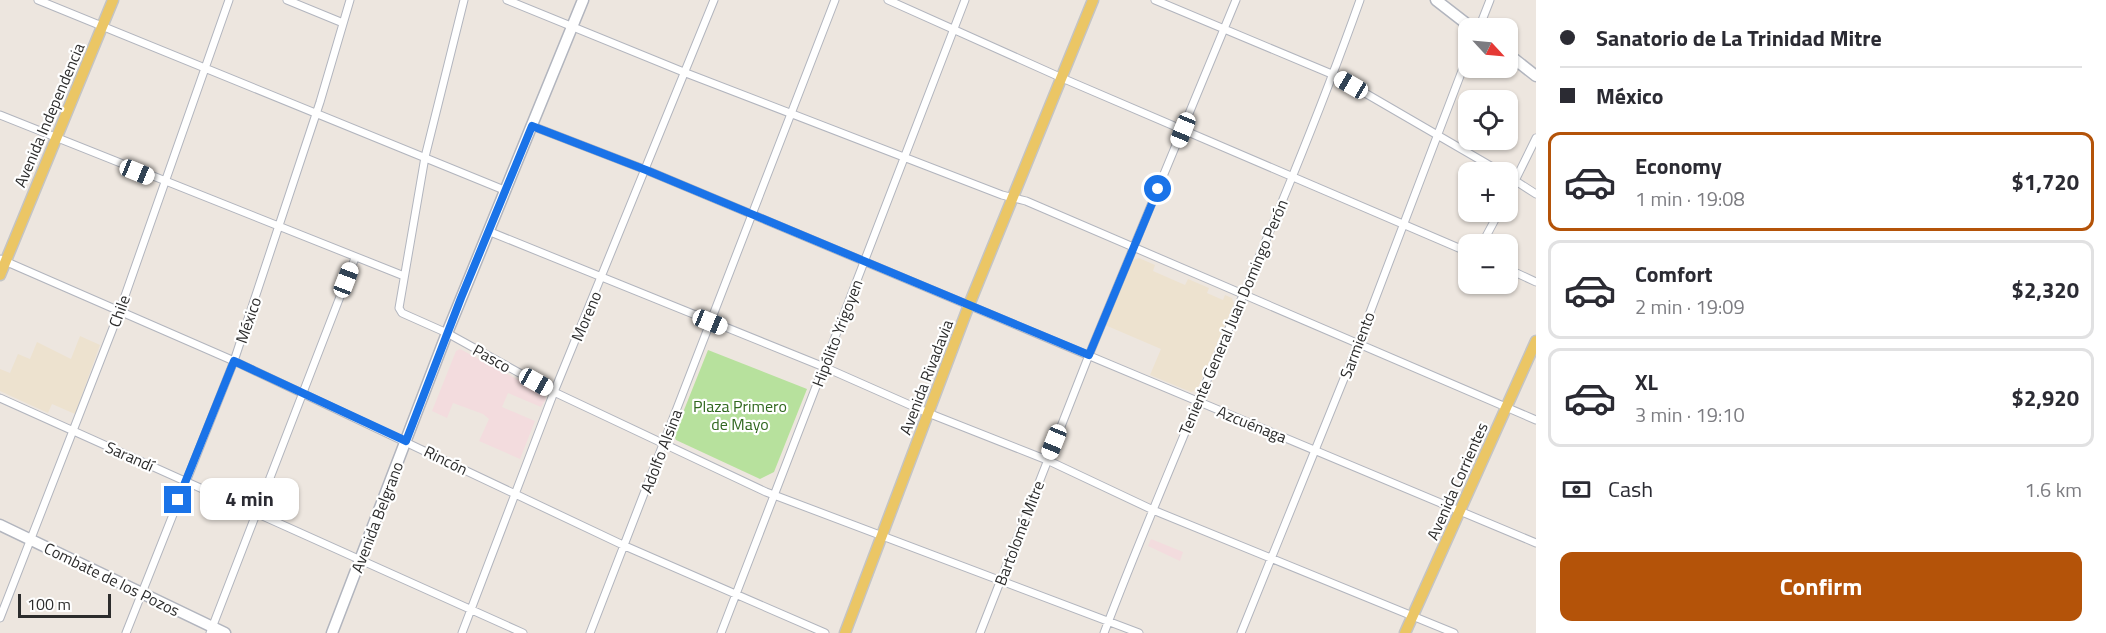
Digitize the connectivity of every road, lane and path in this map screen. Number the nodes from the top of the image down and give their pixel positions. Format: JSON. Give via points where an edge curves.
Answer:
{"nodes":[{"id":1,"x":38,"y":0,"type":"edge"},
{"id":2,"x":113,"y":0,"type":"edge"},
{"id":3,"x":230,"y":0,"type":"edge"},
{"id":4,"x":287,"y":0,"type":"edge"},
{"id":5,"x":350,"y":0,"type":"edge"},
{"id":6,"x":464,"y":0,"type":"edge"},
{"id":7,"x":507,"y":0,"type":"edge"},
{"id":8,"x":584,"y":0,"type":"edge"},
{"id":9,"x":714,"y":0,"type":"edge"},
{"id":10,"x":835,"y":0,"type":"edge"},
{"id":11,"x":888,"y":0,"type":"edge"},
{"id":12,"x":965,"y":0,"type":"edge"},
{"id":13,"x":1094,"y":0,"type":"edge"},
{"id":14,"x":1155,"y":0,"type":"edge"},
{"id":15,"x":1236,"y":0,"type":"edge"},
{"id":16,"x":1360,"y":0,"type":"edge"},
{"id":17,"x":1436,"y":0,"type":"edge"},
{"id":18,"x":1490,"y":0,"type":"edge"},
{"id":19,"x":1460,"y":18,"type":"edge"},
{"id":20,"x":1483,"y":18,"type":"edge"},
{"id":21,"x":343,"y":22,"type":"junction"},
{"id":22,"x":103,"y":26,"type":"junction"},
{"id":23,"x":573,"y":26,"type":"junction"},
{"id":24,"x":1225,"y":29,"type":"junction"},
{"id":25,"x":952,"y":30,"type":"junction"},
{"id":26,"x":1518,"y":62,"type":"edge"},
{"id":27,"x":207,"y":67,"type":"junction"},
{"id":28,"x":686,"y":73,"type":"junction"},
{"id":29,"x":1334,"y":75,"type":"junction"},
{"id":30,"x":1536,"y":76,"type":"edge"},
{"id":31,"x":1062,"y":78,"type":"junction"},
{"id":32,"x":1459,"y":78,"type":"edge"},
{"id":33,"x":317,"y":113,"type":"junction"},
{"id":34,"x":789,"y":113,"type":"junction"},
{"id":35,"x":0,"y":116,"type":"edge"},
{"id":36,"x":532,"y":126,"type":"junction"},
{"id":37,"x":1183,"y":130,"type":"junction"},
{"id":38,"x":1438,"y":134,"type":"junction"},
{"id":39,"x":1536,"y":138,"type":"edge"},
{"id":40,"x":55,"y":140,"type":"junction"},
{"id":41,"x":425,"y":157,"type":"junction"},
{"id":42,"x":903,"y":157,"type":"junction"},
{"id":43,"x":1484,"y":162,"type":"edge"},
{"id":44,"x":646,"y":170,"type":"junction"},
{"id":45,"x":1518,"y":175,"type":"edge"},
{"id":46,"x":1293,"y":176,"type":"junction"},
{"id":47,"x":165,"y":183,"type":"junction"},
{"id":48,"x":1518,"y":183,"type":"edge"},
{"id":49,"x":504,"y":190,"type":"junction"},
{"id":50,"x":1536,"y":194,"type":"edge"},
{"id":51,"x":1013,"y":198,"type":"junction"},
{"id":52,"x":751,"y":213,"type":"junction"},
{"id":53,"x":1402,"y":224,"type":"junction"},
{"id":54,"x":278,"y":229,"type":"junction"},
{"id":55,"x":488,"y":231,"type":"junction"},
{"id":56,"x":1134,"y":248,"type":"junction"},
{"id":57,"x":1458,"y":248,"type":"edge"},
{"id":58,"x":355,"y":258,"type":"junction"},
{"id":59,"x":3,"y":260,"type":"edge"},
{"id":60,"x":864,"y":261,"type":"junction"},
{"id":61,"x":1518,"y":274,"type":"edge"},
{"id":62,"x":0,"y":275,"type":"edge"},
{"id":63,"x":404,"y":276,"type":"junction"},
{"id":64,"x":602,"y":277,"type":"junction"},
{"id":65,"x":1536,"y":282,"type":"edge"},
{"id":66,"x":1244,"y":295,"type":"junction"},
{"id":67,"x":969,"y":305,"type":"junction"},
{"id":68,"x":120,"y":310,"type":"junction"},
{"id":69,"x":710,"y":322,"type":"junction"},
{"id":70,"x":447,"y":333,"type":"junction"},
{"id":71,"x":1536,"y":341,"type":"edge"},
{"id":72,"x":1358,"y":344,"type":"junction"},
{"id":73,"x":1089,"y":355,"type":"junction"},
{"id":74,"x":234,"y":361,"type":"junction"},
{"id":75,"x":824,"y":367,"type":"junction"},
{"id":76,"x":554,"y":392,"type":"junction"},
{"id":77,"x":301,"y":393,"type":"junction"},
{"id":78,"x":0,"y":398,"type":"edge"},
{"id":79,"x":1196,"y":402,"type":"junction"},
{"id":80,"x":1506,"y":407,"type":"junction"},
{"id":81,"x":928,"y":413,"type":"junction"},
{"id":82,"x":1536,"y":420,"type":"edge"},
{"id":83,"x":73,"y":431,"type":"junction"},
{"id":84,"x":406,"y":441,"type":"junction"},
{"id":85,"x":663,"y":445,"type":"junction"},
{"id":86,"x":1315,"y":450,"type":"junction"},
{"id":87,"x":1047,"y":460,"type":"junction"},
{"id":88,"x":185,"y":481,"type":"junction"},
{"id":89,"x":514,"y":493,"type":"junction"},
{"id":90,"x":775,"y":495,"type":"junction"},
{"id":91,"x":1459,"y":509,"type":"junction"},
{"id":92,"x":1153,"y":510,"type":"junction"},
{"id":93,"x":256,"y":514,"type":"junction"},
{"id":94,"x":0,"y":525,"type":"edge"},
{"id":95,"x":882,"y":538,"type":"junction"},
{"id":96,"x":31,"y":539,"type":"junction"},
{"id":97,"x":1536,"y":543,"type":"edge"},
{"id":98,"x":626,"y":546,"type":"junction"},
{"id":99,"x":360,"y":559,"type":"junction"},
{"id":100,"x":1271,"y":559,"type":"junction"},
{"id":101,"x":1000,"y":581,"type":"junction"},
{"id":102,"x":736,"y":594,"type":"junction"},
{"id":103,"x":142,"y":595,"type":"junction"},
{"id":104,"x":471,"y":610,"type":"junction"},
{"id":105,"x":1413,"y":615,"type":"junction"},
{"id":106,"x":0,"y":618,"type":"edge"},
{"id":107,"x":1109,"y":621,"type":"junction"},
{"id":108,"x":211,"y":630,"type":"edge"},
{"id":109,"x":126,"y":633,"type":"edge"},
{"id":110,"x":225,"y":633,"type":"edge"},
{"id":111,"x":332,"y":633,"type":"edge"},
{"id":112,"x":462,"y":633,"type":"edge"},
{"id":113,"x":523,"y":633,"type":"edge"},
{"id":114,"x":590,"y":633,"type":"edge"},
{"id":115,"x":721,"y":633,"type":"edge"},
{"id":116,"x":825,"y":633,"type":"edge"},
{"id":117,"x":845,"y":633,"type":"edge"},
{"id":118,"x":980,"y":633,"type":"edge"},
{"id":119,"x":1104,"y":633,"type":"edge"},
{"id":120,"x":1139,"y":633,"type":"edge"},
{"id":121,"x":1241,"y":633,"type":"edge"},
{"id":122,"x":1405,"y":633,"type":"edge"},
{"id":123,"x":1454,"y":633,"type":"edge"}],
"edges":[{"from":1,"to":22,"type":"street"},
{"from":2,"to":22,"type":"main road","name":"Avenida Independencia"},
{"from":3,"to":27,"type":"street","name":"Chile"},
{"from":4,"to":21,"type":"street"},
{"from":5,"to":21,"type":"street","name":"México"},
{"from":6,"to":41,"type":"street"},
{"from":7,"to":23,"type":"street"},
{"from":8,"to":23,"type":"main road","name":"Avenida Belgrano"},
{"from":9,"to":28,"type":"street","name":"Moreno"},
{"from":10,"to":34,"type":"street","name":"Adolfo Alsina"},
{"from":11,"to":25,"type":"street"},
{"from":12,"to":25,"type":"street","name":"Hipólito Yrigoyen"},
{"from":13,"to":31,"type":"main road","name":"Avenida Rivadavia"},
{"from":14,"to":24,"type":"street"},
{"from":15,"to":24,"type":"street","name":"Bartolomé Mitre"},
{"from":16,"to":29,"type":"street","name":"Teniente General Juan Domingo Perón"},
{"from":17,"to":19,"type":"main road"},
{"from":18,"to":20,"type":"street"},
{"from":21,"to":33,"type":"street","name":"México"},
{"from":22,"to":27,"type":"street"},
{"from":22,"to":40,"type":"main road","name":"Avenida Independencia"},
{"from":23,"to":28,"type":"street"},
{"from":23,"to":36,"type":"main road","name":"Avenida Belgrano"},
{"from":24,"to":29,"type":"street"},
{"from":24,"to":37,"type":"street","name":"Bartolomé Mitre"},
{"from":25,"to":31,"type":"street"},
{"from":25,"to":42,"type":"street","name":"Hipólito Yrigoyen"},
{"from":26,"to":30,"type":"main road"},
{"from":27,"to":33,"type":"street"},
{"from":27,"to":47,"type":"street","name":"Chile"},
{"from":28,"to":34,"type":"street"},
{"from":28,"to":44,"type":"street","name":"Moreno"},
{"from":29,"to":38,"type":"street"},
{"from":29,"to":46,"type":"street","name":"Teniente General Juan Domingo Perón"},
{"from":31,"to":37,"type":"street"},
{"from":31,"to":51,"type":"main road","name":"Avenida Rivadavia"},
{"from":32,"to":38,"type":"street","name":"Sarmiento"},
{"from":33,"to":41,"type":"street"},
{"from":33,"to":54,"type":"street","name":"México"},
{"from":34,"to":42,"type":"street"},
{"from":34,"to":52,"type":"street","name":"Adolfo Alsina"},
{"from":35,"to":40,"type":"street"},
{"from":36,"to":44,"type":"street","name":"Azcuénaga"},
{"from":36,"to":49,"type":"main road","name":"Avenida Belgrano"},
{"from":37,"to":46,"type":"street"},
{"from":37,"to":56,"type":"street","name":"Bartolomé Mitre"},
{"from":38,"to":43,"type":"street"},
{"from":38,"to":53,"type":"street","name":"Sarmiento"},
{"from":39,"to":45,"type":"street"},
{"from":40,"to":47,"type":"street"},
{"from":40,"to":59,"type":"main road","name":"Avenida Independencia"},
{"from":41,"to":49,"type":"street"},
{"from":41,"to":63,"type":"street"},
{"from":42,"to":51,"type":"street"},
{"from":42,"to":60,"type":"street","name":"Hipólito Yrigoyen"},
{"from":44,"to":52,"type":"street","name":"Azcuénaga"},
{"from":44,"to":64,"type":"street","name":"Moreno"},
{"from":46,"to":53,"type":"street"},
{"from":46,"to":66,"type":"street","name":"Teniente General Juan Domingo Perón"},
{"from":47,"to":54,"type":"street"},
{"from":47,"to":68,"type":"street","name":"Chile"},
{"from":48,"to":50,"type":"street"},
{"from":49,"to":55,"type":"main road","name":"Avenida Belgrano"},
{"from":51,"to":56,"type":"street"},
{"from":51,"to":67,"type":"main road","name":"Avenida Rivadavia"},
{"from":52,"to":60,"type":"street","name":"Azcuénaga"},
{"from":52,"to":69,"type":"street","name":"Adolfo Alsina"},
{"from":53,"to":57,"type":"street"},
{"from":53,"to":72,"type":"street","name":"Sarmiento"},
{"from":54,"to":58,"type":"street"},
{"from":54,"to":74,"type":"street","name":"México"},
{"from":55,"to":64,"type":"street"},
{"from":55,"to":70,"type":"main road","name":"Avenida Belgrano"},
{"from":56,"to":66,"type":"street"},
{"from":56,"to":73,"type":"street","name":"Bartolomé Mitre"},
{"from":58,"to":63,"type":"street"},
{"from":58,"to":77,"type":"street"},
{"from":59,"to":62,"type":"main road","name":"Avenida Independencia"},
{"from":59,"to":68,"type":"street","name":"Rincón"},
{"from":60,"to":67,"type":"street","name":"Azcuénaga"},
{"from":60,"to":75,"type":"street","name":"Hipólito Yrigoyen"},
{"from":61,"to":65,"type":"street"},
{"from":63,"to":70,"type":"street","name":"Pasco","via":[[399,308],[402,313]]},
{"from":64,"to":69,"type":"street"},
{"from":64,"to":76,"type":"street","name":"Moreno"},
{"from":66,"to":72,"type":"street"},
{"from":66,"to":79,"type":"street","name":"Teniente General Juan Domingo Perón"},
{"from":67,"to":73,"type":"street","name":"Azcuénaga"},
{"from":67,"to":81,"type":"main road","name":"Avenida Rivadavia"},
{"from":68,"to":74,"type":"street","name":"Rincón"},
{"from":68,"to":83,"type":"street","name":"Chile"},
{"from":69,"to":75,"type":"street"},
{"from":69,"to":85,"type":"street","name":"Adolfo Alsina"},
{"from":70,"to":76,"type":"street","name":"Pasco"},
{"from":70,"to":84,"type":"main road","name":"Avenida Belgrano"},
{"from":71,"to":80,"type":"main road","name":"Avenida Corrientes"},
{"from":72,"to":80,"type":"street"},
{"from":72,"to":86,"type":"street","name":"Sarmiento"},
{"from":73,"to":79,"type":"street","name":"Azcuénaga"},
{"from":73,"to":87,"type":"street","name":"Bartolomé Mitre"},
{"from":74,"to":77,"type":"street","name":"Rincón"},
{"from":74,"to":88,"type":"street","name":"México"},
{"from":75,"to":81,"type":"street"},
{"from":75,"to":90,"type":"street","name":"Hipólito Yrigoyen"},
{"from":76,"to":85,"type":"street","name":"Pasco"},
{"from":76,"to":89,"type":"street","name":"Moreno"},
{"from":77,"to":84,"type":"street","name":"Rincón"},
{"from":77,"to":93,"type":"street"},
{"from":78,"to":83,"type":"street","name":"Sarandí"},
{"from":79,"to":86,"type":"street","name":"Azcuénaga"},
{"from":79,"to":92,"type":"street","name":"Teniente General Juan Domingo Perón"},
{"from":80,"to":82,"type":"street"},
{"from":80,"to":91,"type":"main road","name":"Avenida Corrientes"},
{"from":81,"to":87,"type":"street"},
{"from":81,"to":95,"type":"main road","name":"Avenida Rivadavia"},
{"from":83,"to":88,"type":"street","name":"Sarandí"},
{"from":83,"to":96,"type":"street","name":"Chile"},
{"from":84,"to":89,"type":"street","name":"Rincón"},
{"from":84,"to":99,"type":"main road","name":"Avenida Belgrano"},
{"from":85,"to":90,"type":"street","name":"Pasco"},
{"from":85,"to":98,"type":"street","name":"Adolfo Alsina"},
{"from":86,"to":91,"type":"street","name":"Azcuénaga"},
{"from":86,"to":100,"type":"street","name":"Sarmiento"},
{"from":87,"to":92,"type":"street"},
{"from":87,"to":101,"type":"street","name":"Bartolomé Mitre"},
{"from":88,"to":93,"type":"street","name":"Sarandí"},
{"from":88,"to":103,"type":"street","name":"México"},
{"from":89,"to":98,"type":"street","name":"Rincón"},
{"from":89,"to":104,"type":"street","name":"Moreno"},
{"from":90,"to":95,"type":"street","name":"Pasco"},
{"from":90,"to":102,"type":"street","name":"Hipólito Yrigoyen"},
{"from":91,"to":97,"type":"street","name":"Azcuénaga"},
{"from":91,"to":105,"type":"main road","name":"Avenida Corrientes"},
{"from":92,"to":100,"type":"street"},
{"from":92,"to":107,"type":"street","name":"Teniente General Juan Domingo Perón"},
{"from":93,"to":99,"type":"street","name":"Sarandí"},
{"from":93,"to":108,"type":"street"},
{"from":94,"to":96,"type":"main road","name":"Combate de los Pozos"},
{"from":95,"to":101,"type":"street","name":"Pasco"},
{"from":95,"to":117,"type":"main road","name":"Avenida Rivadavia"},
{"from":96,"to":103,"type":"main road","name":"Combate de los Pozos"},
{"from":96,"to":106,"type":"street","name":"Chile"},
{"from":98,"to":102,"type":"street","name":"Rincón"},
{"from":98,"to":114,"type":"street","name":"Adolfo Alsina"},
{"from":99,"to":104,"type":"street","name":"Sarandí"},
{"from":99,"to":111,"type":"main road","name":"Avenida Belgrano"},
{"from":100,"to":105,"type":"street"},
{"from":100,"to":121,"type":"street","name":"Sarmiento"},
{"from":101,"to":107,"type":"street","name":"Pasco"},
{"from":101,"to":118,"type":"street","name":"Bartolomé Mitre"},
{"from":102,"to":115,"type":"street","name":"Hipólito Yrigoyen"},
{"from":102,"to":116,"type":"street","name":"Rincón"},
{"from":103,"to":108,"type":"main road","name":"Combate de los Pozos"},
{"from":103,"to":109,"type":"street","name":"México"},
{"from":104,"to":112,"type":"street","name":"Moreno"},
{"from":104,"to":113,"type":"street","name":"Sarandí"},
{"from":105,"to":122,"type":"main road","name":"Avenida Corrientes"},
{"from":105,"to":123,"type":"street"},
{"from":107,"to":119,"type":"street","name":"Teniente General Juan Domingo Perón"},
{"from":107,"to":120,"type":"street","name":"Pasco"},
{"from":108,"to":110,"type":"main road","name":"Combate de los Pozos"}]}
